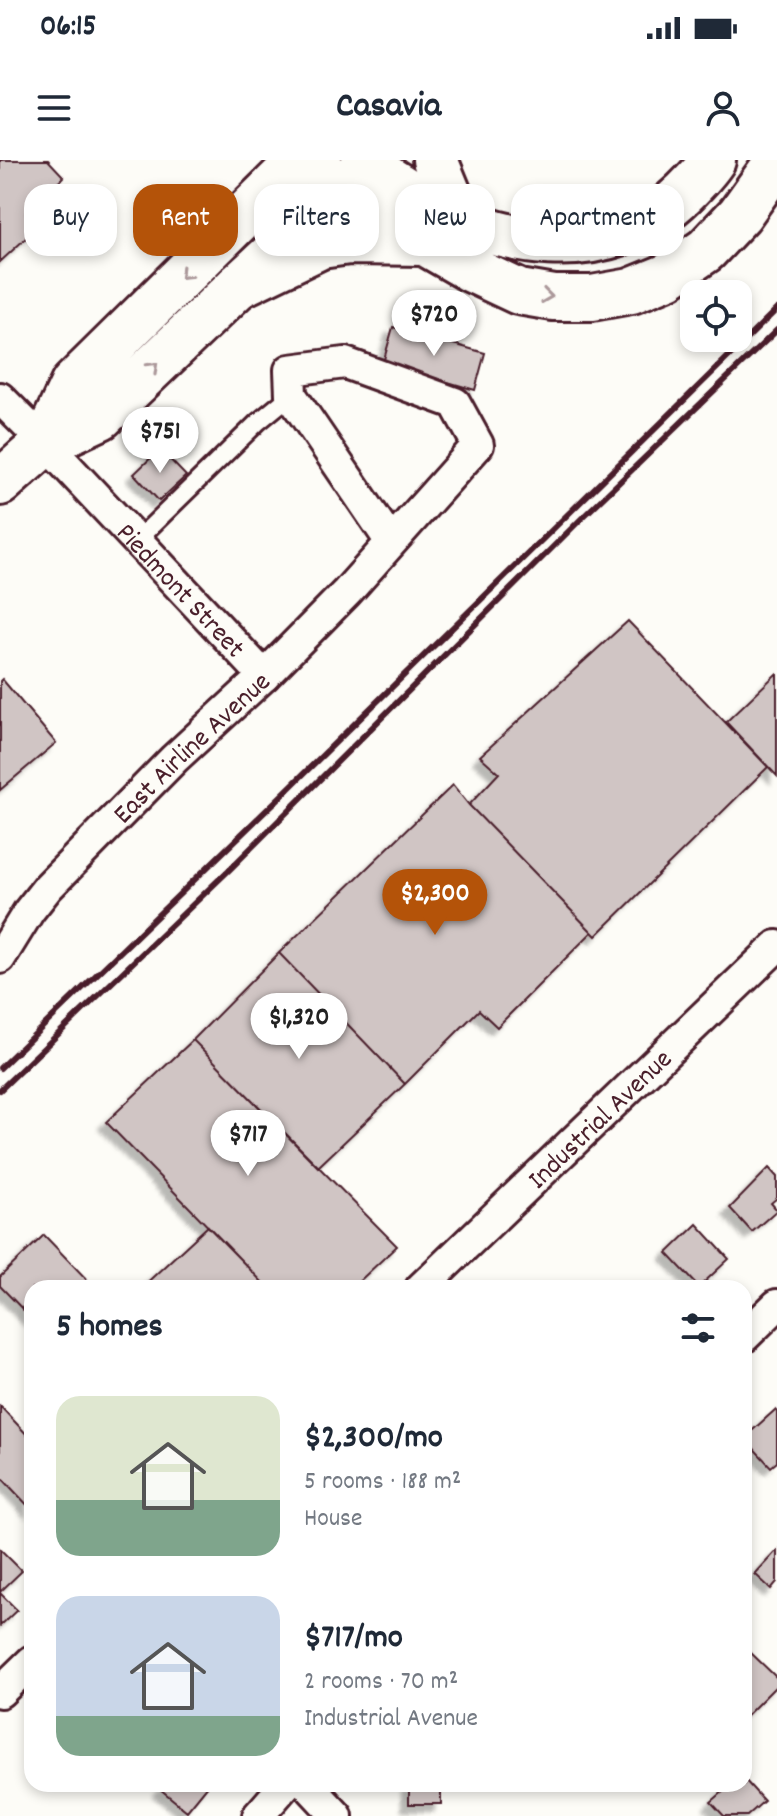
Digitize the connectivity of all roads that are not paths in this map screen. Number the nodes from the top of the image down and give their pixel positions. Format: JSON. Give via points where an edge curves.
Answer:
{"nodes":[{"id":1,"x":300,"y":160,"type":"edge"},
{"id":2,"x":435,"y":160,"type":"edge"},
{"id":3,"x":713,"y":160,"type":"edge"},
{"id":4,"x":777,"y":162,"type":"edge"},
{"id":5,"x":352,"y":167,"type":"edge"},
{"id":6,"x":445,"y":184,"type":"edge"},
{"id":7,"x":395,"y":188,"type":"edge"},
{"id":8,"x":395,"y":212,"type":"edge"},
{"id":9,"x":495,"y":234,"type":"edge"},
{"id":10,"x":395,"y":243,"type":"edge"},
{"id":11,"x":448,"y":256,"type":"edge"},
{"id":12,"x":238,"y":286,"type":"junction"},
{"id":13,"x":291,"y":395,"type":"junction"},
{"id":14,"x":0,"y":398,"type":"edge"},
{"id":15,"x":45,"y":443,"type":"junction"},
{"id":16,"x":0,"y":483,"type":"edge"},
{"id":17,"x":137,"y":540,"type":"junction"},
{"id":18,"x":391,"y":542,"type":"junction"},
{"id":19,"x":264,"y":676,"type":"junction"},
{"id":20,"x":777,"y":946,"type":"edge"},
{"id":21,"x":0,"y":958,"type":"edge"},
{"id":22,"x":429,"y":1280,"type":"edge"},
{"id":23,"x":777,"y":1305,"type":"edge"},
{"id":24,"x":752,"y":1329,"type":"edge"},
{"id":25,"x":24,"y":1669,"type":"edge"},
{"id":26,"x":0,"y":1692,"type":"edge"},
{"id":27,"x":279,"y":1792,"type":"edge"},
{"id":28,"x":314,"y":1792,"type":"edge"},
{"id":29,"x":258,"y":1816,"type":"edge"},
{"id":30,"x":337,"y":1816,"type":"edge"}],
"edges":[{"from":1,"to":15,"type":"main road","one_way":true,"via":[[73,384]]},
{"from":2,"to":6,"type":"main road"},
{"from":3,"to":9,"type":"main road","via":[[651,220],[606,238],[571,243]]},
{"from":11,"to":4,"type":"main road","one_way":true,"via":[[519,292],[592,298],[631,291],[668,276],[706,250]]},
{"from":5,"to":7,"type":"main road"},
{"from":5,"to":8,"type":"main road"},
{"from":5,"to":12,"type":"main road"},
{"from":10,"to":12,"type":"main road","via":[[321,246]]},
{"from":15,"to":12,"type":"main road","one_way":true,"via":[[101,417]]},
{"from":13,"to":17,"type":"lane"},
{"from":13,"to":18,"type":"street"},
{"from":13,"to":18,"type":"street","name":"East Airline Avenue","via":[[290,370],[345,363],[455,403],[478,445]]},
{"from":14,"to":15,"type":"street","name":"Piedmont Street"},
{"from":15,"to":16,"type":"main road"},
{"from":15,"to":17,"type":"street","name":"Piedmont Street"},
{"from":17,"to":19,"type":"street","name":"Piedmont Street"},
{"from":18,"to":19,"type":"street","name":"East Airline Avenue"},
{"from":19,"to":21,"type":"street","name":"East Airline Avenue","via":[[48,887]]},
{"from":20,"to":22,"type":"street","name":"Industrial Avenue"},
{"from":23,"to":24,"type":"street"},
{"from":25,"to":26,"type":"street"},
{"from":27,"to":29,"type":"street"},
{"from":28,"to":30,"type":"street"}]}
